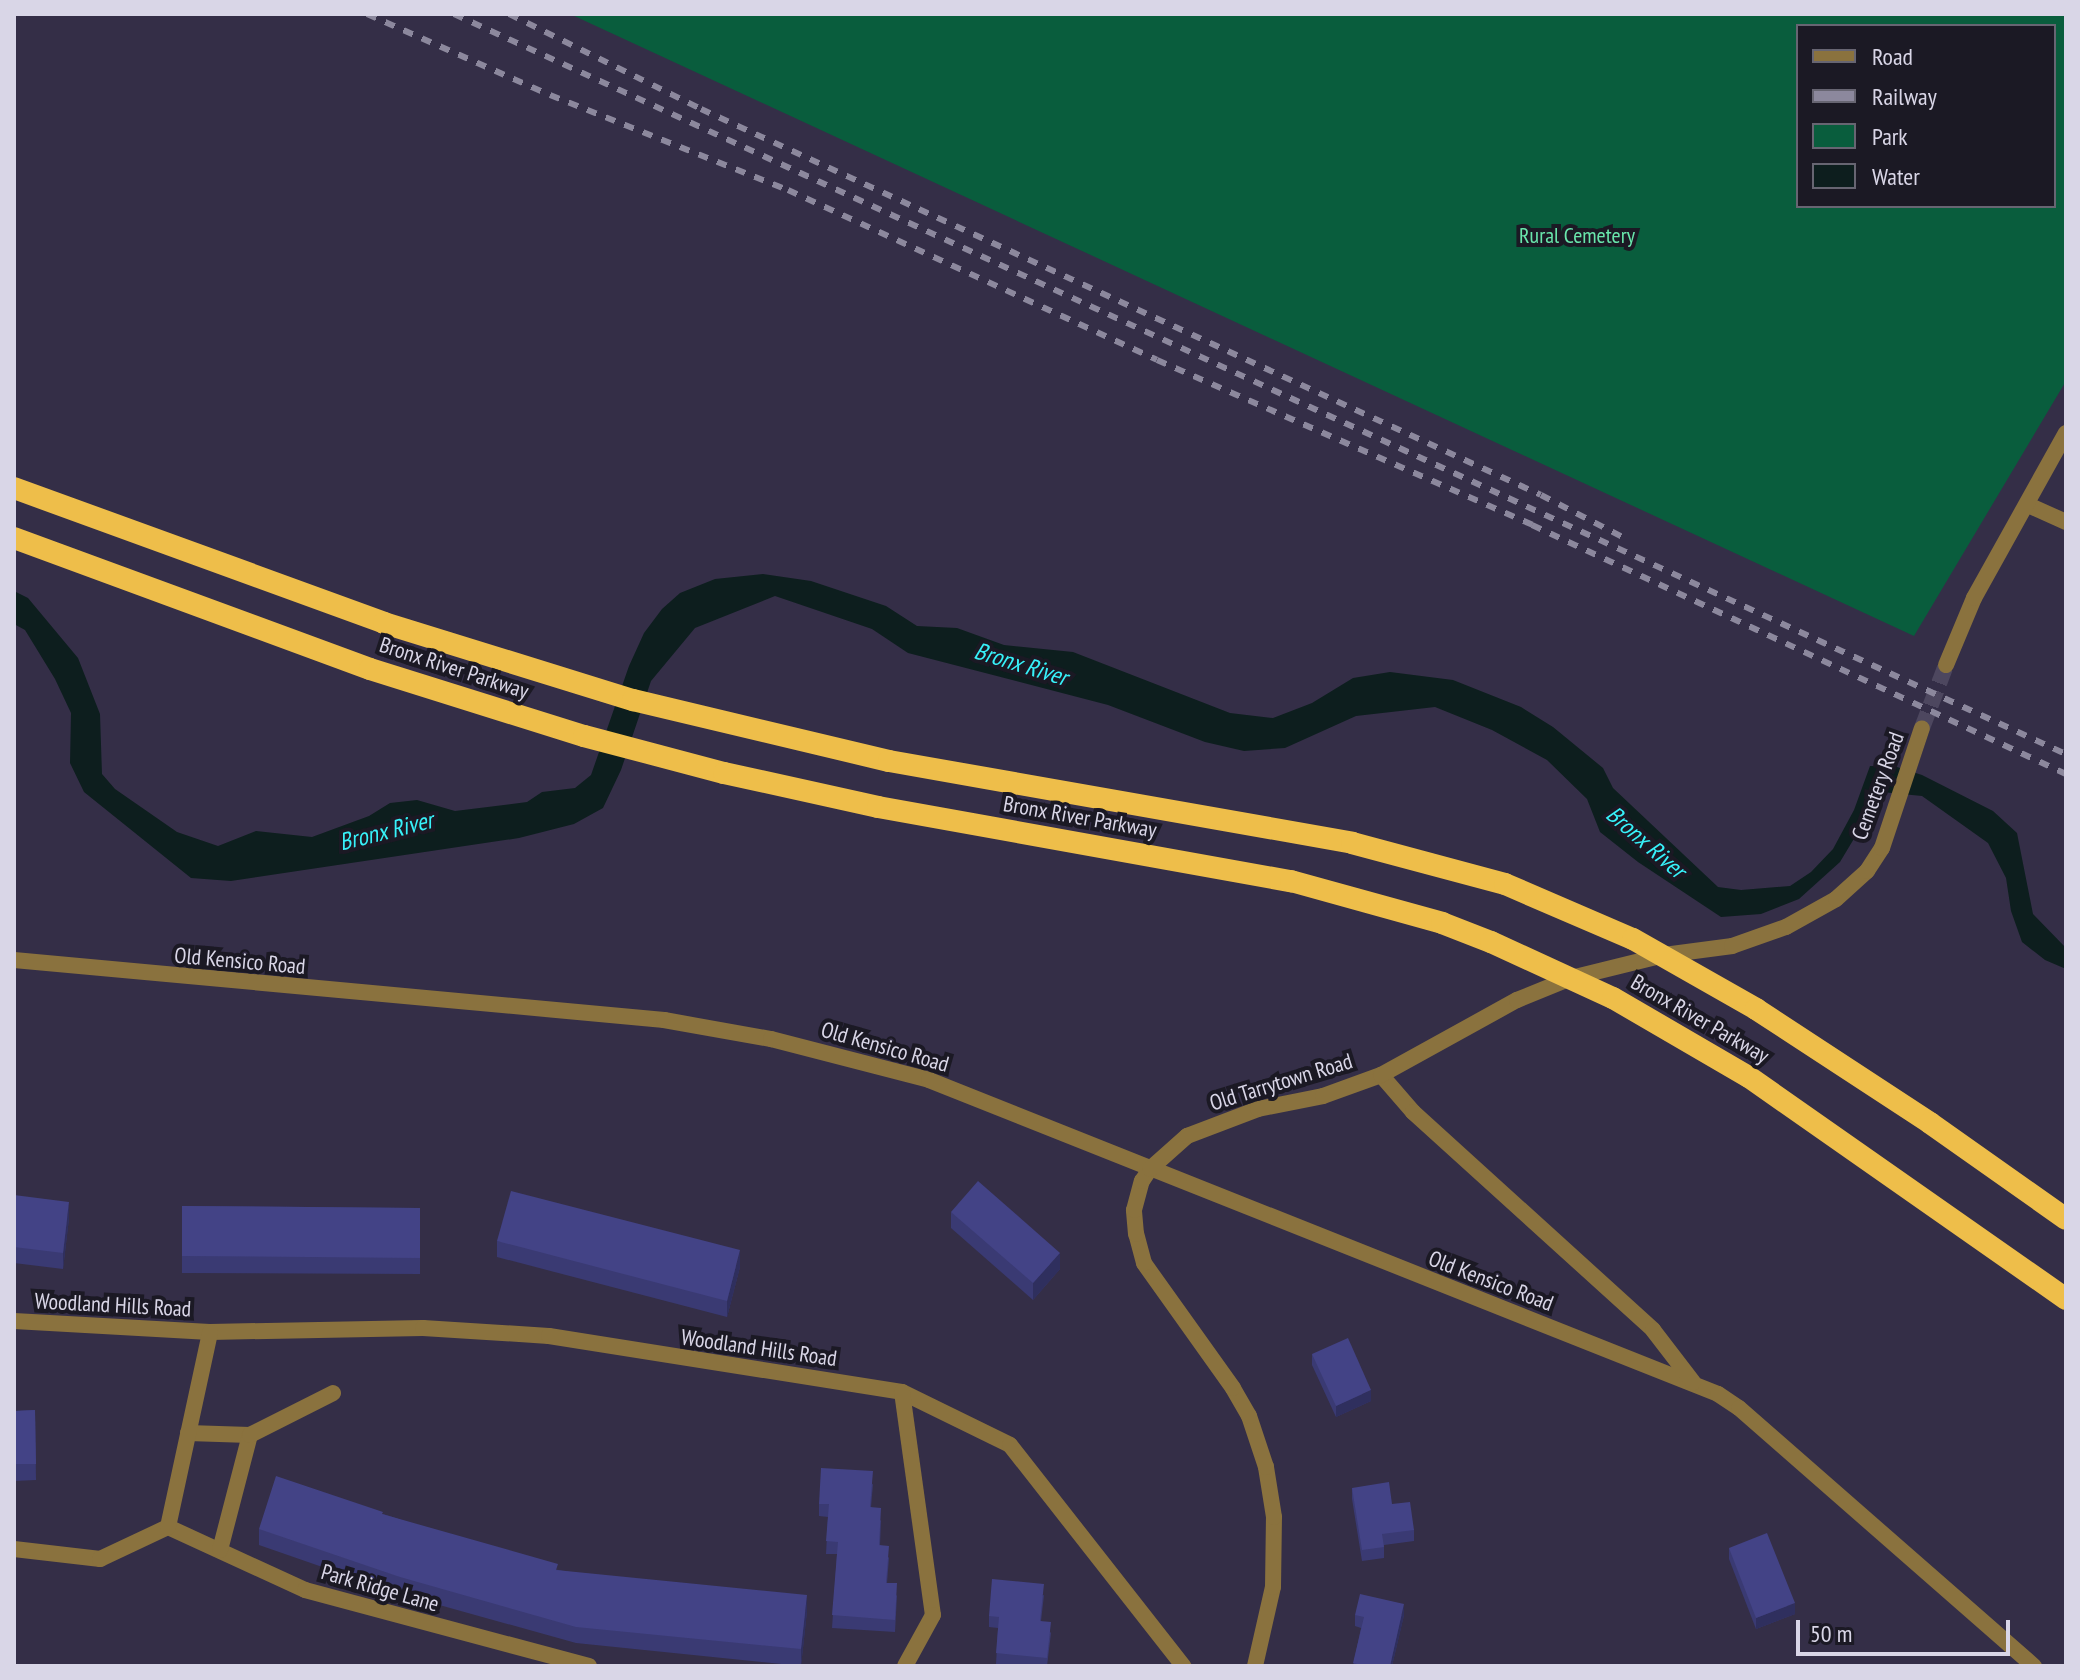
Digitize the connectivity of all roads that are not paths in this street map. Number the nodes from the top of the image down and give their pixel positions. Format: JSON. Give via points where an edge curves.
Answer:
{"nodes":[{"id":1,"x":2066,"y":433,"type":"edge"},
{"id":2,"x":14,"y":488,"type":"edge"},
{"id":3,"x":2028,"y":505,"type":"junction"},
{"id":4,"x":2066,"y":522,"type":"edge"},
{"id":5,"x":14,"y":538,"type":"edge"},
{"id":6,"x":1946,"y":665,"type":"tunnel mouth"},
{"id":7,"x":1922,"y":728,"type":"tunnel mouth"},
{"id":8,"x":1664,"y":955,"type":"junction"},
{"id":9,"x":14,"y":960,"type":"edge"},
{"id":10,"x":1571,"y":978,"type":"junction"},
{"id":11,"x":1381,"y":1075,"type":"junction"},
{"id":12,"x":1150,"y":1169,"type":"junction"},
{"id":13,"x":2066,"y":1219,"type":"edge"},
{"id":14,"x":2066,"y":1299,"type":"edge"},
{"id":15,"x":14,"y":1321,"type":"edge"},
{"id":16,"x":210,"y":1332,"type":"junction"},
{"id":17,"x":1693,"y":1382,"type":"junction"},
{"id":18,"x":902,"y":1392,"type":"junction"},
{"id":19,"x":333,"y":1393,"type":"dead end"},
{"id":20,"x":188,"y":1433,"type":"junction"},
{"id":21,"x":250,"y":1435,"type":"junction"},
{"id":22,"x":168,"y":1527,"type":"junction"},
{"id":23,"x":14,"y":1549,"type":"edge"},
{"id":24,"x":220,"y":1550,"type":"junction"},
{"id":25,"x":589,"y":1666,"type":"edge"},
{"id":26,"x":905,"y":1666,"type":"edge"},
{"id":27,"x":1183,"y":1666,"type":"edge"},
{"id":28,"x":1255,"y":1666,"type":"edge"},
{"id":29,"x":2034,"y":1666,"type":"edge"}],
"edges":[{"from":1,"to":3,"type":"street"},
{"from":2,"to":8,"type":"highway","name":"Bronx River Parkway","via":[[384,623],[597,690],[889,761],[1404,854],[1554,902]]},
{"from":3,"to":4,"type":"street"},
{"from":3,"to":6,"type":"street","via":[[1974,598]]},
{"from":5,"to":10,"type":"highway","name":"Bronx River Parkway","via":[[370,669],[584,736],[903,812],[1330,890],[1442,923]]},
{"from":7,"to":8,"type":"street","name":"Cemetery Road","via":[[1882,848],[1867,871],[1836,899],[1786,927],[1732,946]]},
{"from":8,"to":10,"type":"street","name":"Old Tarrytown Road"},
{"from":8,"to":13,"type":"highway","name":"Bronx River Parkway","via":[[1885,1093]]},
{"from":9,"to":12,"type":"street","name":"Old Kensico Road","via":[[664,1020],[771,1039],[929,1080]]},
{"from":10,"to":11,"type":"street","name":"Old Tarrytown Road","via":[[1517,1000]]},
{"from":10,"to":14,"type":"highway","name":"Bronx River Parkway","via":[[1657,1022],[1785,1100]]},
{"from":11,"to":12,"type":"street","name":"Old Tarrytown Road","via":[[1213,1125],[1187,1136]]},
{"from":11,"to":17,"type":"street","name":"Old Kensico Road","via":[[1413,1112],[1653,1330]]},
{"from":12,"to":17,"type":"street","name":"Old Kensico Road"},
{"from":12,"to":28,"type":"street","name":"Old Tarrytown Road","via":[[1134,1210],[1140,1252],[1149,1273],[1233,1388],[1260,1444],[1269,1479],[1273,1587]]},
{"from":15,"to":16,"type":"street","name":"Woodland Hills Road"},
{"from":16,"to":18,"type":"street","name":"Woodland Hills Road","via":[[423,1328],[549,1336]]},
{"from":16,"to":20,"type":"street","name":"Woodland Hills Road"},
{"from":17,"to":29,"type":"street","name":"Old Kensico Road","via":[[1739,1408]]},
{"from":18,"to":26,"type":"street","via":[[933,1615]]},
{"from":18,"to":27,"type":"street","name":"Woodland Hills Road","via":[[1010,1445]]},
{"from":19,"to":21,"type":"street"},
{"from":20,"to":21,"type":"street"},
{"from":20,"to":22,"type":"street","name":"Woodland Hills Road"},
{"from":21,"to":24,"type":"street"},
{"from":22,"to":23,"type":"street","via":[[100,1559]]},
{"from":22,"to":24,"type":"street","name":"Park Ridge Lane"},
{"from":24,"to":25,"type":"street","name":"Park Ridge Lane","via":[[305,1590]]}]}
